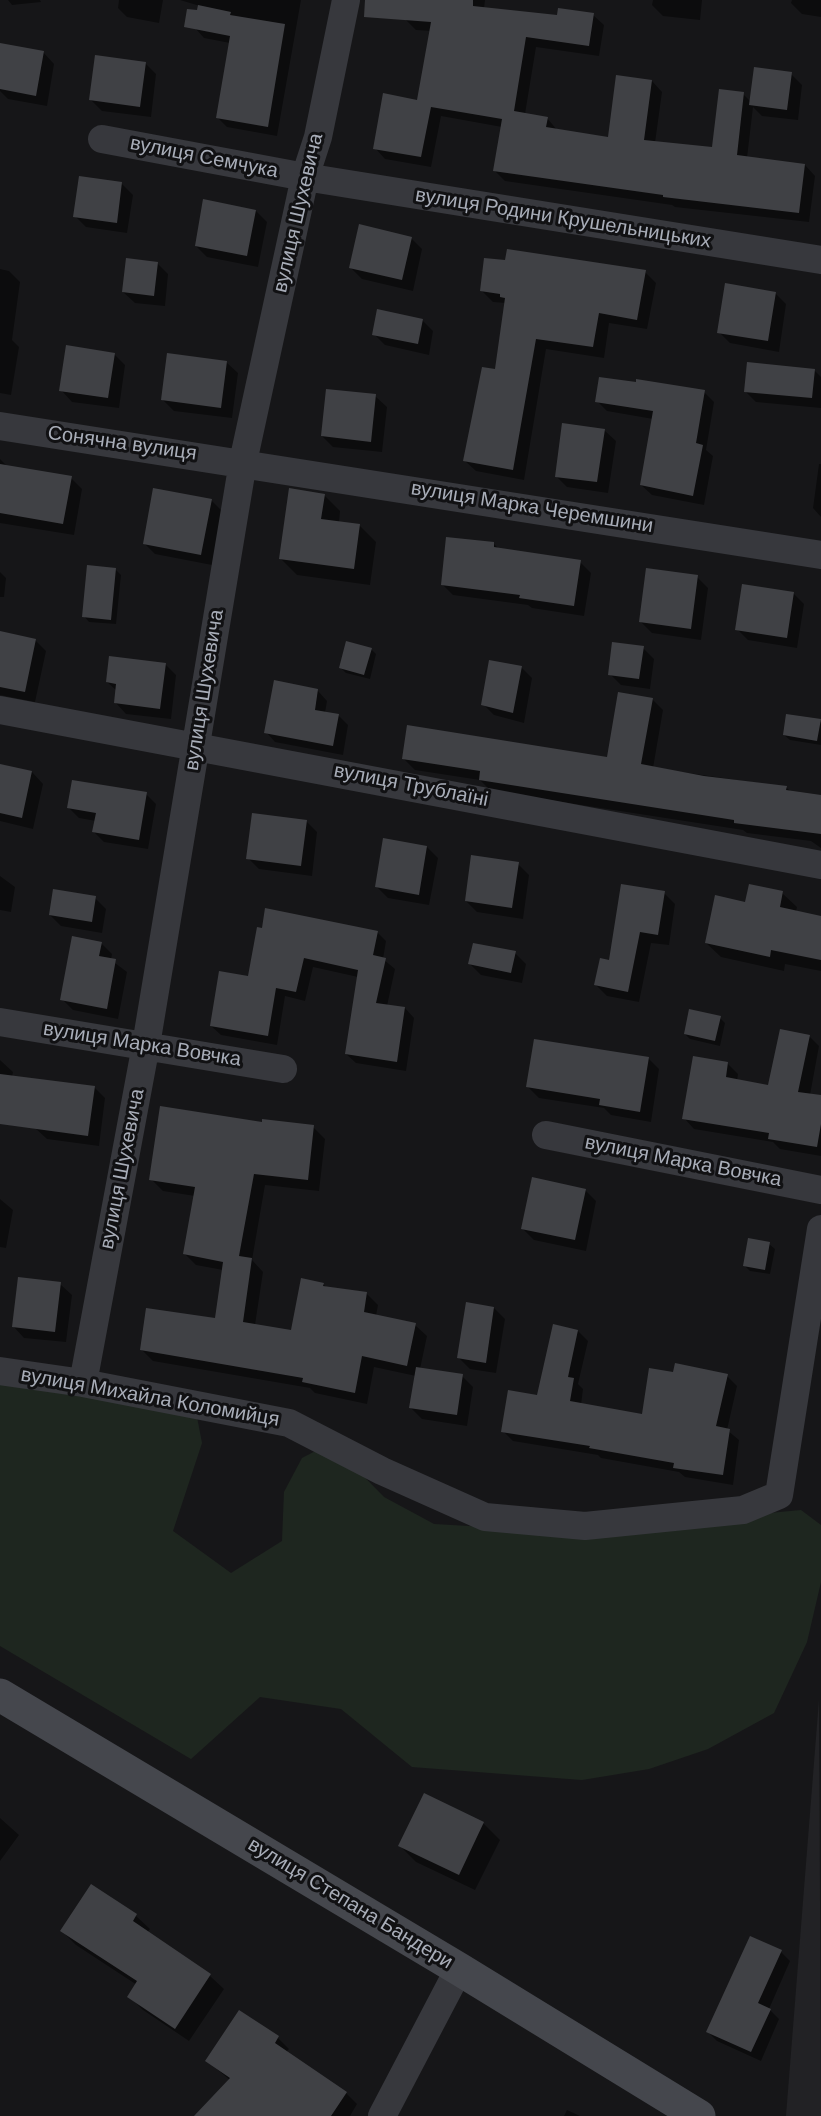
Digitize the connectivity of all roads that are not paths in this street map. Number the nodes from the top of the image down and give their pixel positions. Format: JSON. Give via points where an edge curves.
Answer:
{"nodes":[{"id":1,"x":346,"y":0,"type":"edge"},
{"id":2,"x":102,"y":139,"type":"dead end"},
{"id":3,"x":305,"y":177,"type":"junction"},
{"id":4,"x":821,"y":260,"type":"edge"},
{"id":5,"x":0,"y":426,"type":"edge"},
{"id":6,"x":243,"y":462,"type":"junction"},
{"id":7,"x":821,"y":555,"type":"edge"},
{"id":8,"x":0,"y":710,"type":"edge"},
{"id":9,"x":196,"y":745,"type":"junction"},
{"id":10,"x":821,"y":865,"type":"edge"},
{"id":11,"x":0,"y":1022,"type":"edge"},
{"id":12,"x":146,"y":1045,"type":"junction"},
{"id":13,"x":284,"y":1069,"type":"dead end"},
{"id":14,"x":546,"y":1135,"type":"dead end"},
{"id":15,"x":821,"y":1190,"type":"edge"},
{"id":16,"x":821,"y":1229,"type":"edge"},
{"id":17,"x":0,"y":1371,"type":"edge"},
{"id":18,"x":83,"y":1383,"type":"junction"},
{"id":19,"x":0,"y":1695,"type":"edge"},
{"id":20,"x":459,"y":1969,"type":"junction"},
{"id":21,"x":382,"y":2116,"type":"edge"},
{"id":22,"x":699,"y":2116,"type":"edge"}],
"edges":[{"from":1,"to":3,"type":"street","name":"вулиця Шухевича","via":[[318,137]]},
{"from":2,"to":3,"type":"street","name":"вулиця Семчука"},
{"from":3,"to":4,"type":"street","name":"вулиця Родини Крушельницьких"},
{"from":3,"to":6,"type":"street","name":"вулиця Шухевича"},
{"from":5,"to":6,"type":"street","name":"Сонячна вулиця"},
{"from":6,"to":7,"type":"street","name":"вулиця Марка Черемшини"},
{"from":6,"to":9,"type":"street","name":"вулиця Шухевича"},
{"from":8,"to":9,"type":"street","name":"вулиця Трублаїні"},
{"from":9,"to":10,"type":"street","name":"вулиця Трублаїні"},
{"from":9,"to":12,"type":"street","name":"вулиця Шухевича"},
{"from":11,"to":12,"type":"street","name":"вулиця Марка Вовчка"},
{"from":12,"to":13,"type":"street","name":"вулиця Марка Вовчка"},
{"from":12,"to":18,"type":"street","name":"вулиця Шухевича"},
{"from":14,"to":15,"type":"street","name":"вулиця Марка Вовчка"},
{"from":16,"to":18,"type":"street","name":"вулиця Михайла Коломийця","via":[[779,1495],[743,1510],[585,1526],[485,1517],[382,1471],[289,1423]]},
{"from":17,"to":18,"type":"street","name":"вулиця Михайла Коломийця"},
{"from":19,"to":20,"type":"main road","name":"вулиця Степана Бандери"},
{"from":20,"to":21,"type":"street"},
{"from":20,"to":22,"type":"main road","name":"вулиця Степана Бандери"}]}
